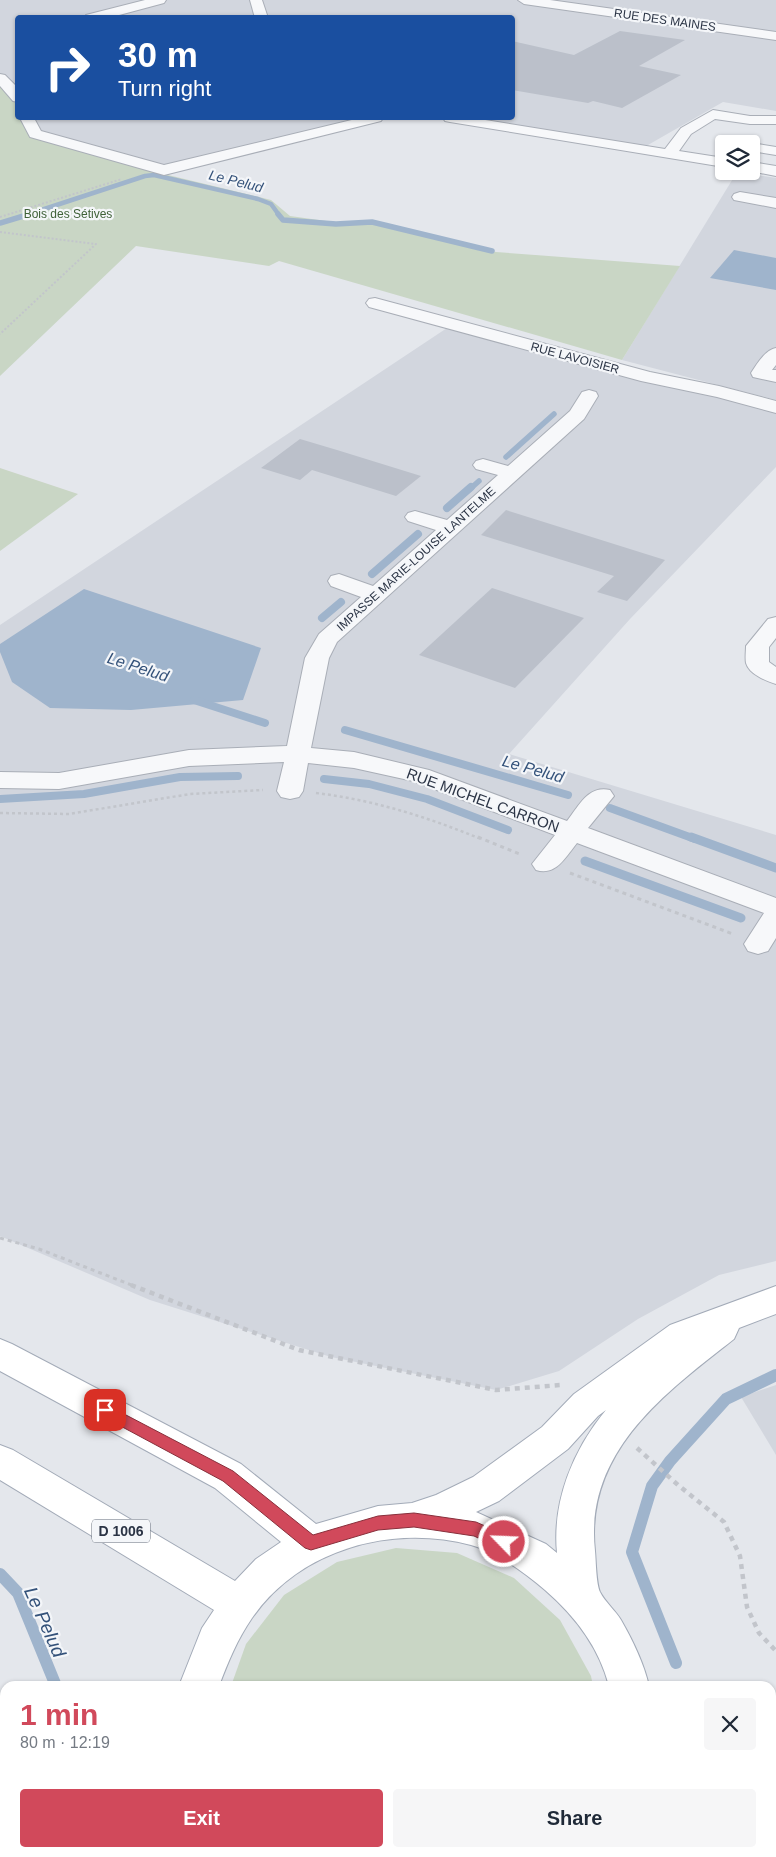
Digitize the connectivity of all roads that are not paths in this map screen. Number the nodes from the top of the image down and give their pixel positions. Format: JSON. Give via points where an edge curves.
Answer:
{"nodes":[{"id":1,"x":160,"y":0,"type":"edge"},
{"id":2,"x":256,"y":0,"type":"edge"},
{"id":3,"x":524,"y":0,"type":"edge"},
{"id":4,"x":102,"y":15,"type":"edge"},
{"id":5,"x":261,"y":15,"type":"edge"},
{"id":6,"x":776,"y":36,"type":"edge"},
{"id":7,"x":0,"y":78,"type":"edge"},
{"id":8,"x":15,"y":94,"type":"edge"},
{"id":9,"x":28,"y":120,"type":"edge"},
{"id":10,"x":368,"y":120,"type":"edge"},
{"id":11,"x":462,"y":120,"type":"edge"},
{"id":12,"x":776,"y":120,"type":"edge"},
{"id":13,"x":680,"y":140,"type":"junction"},
{"id":14,"x":699,"y":141,"type":"dead end"},
{"id":15,"x":760,"y":148,"type":"edge"},
{"id":16,"x":776,"y":151,"type":"edge"},
{"id":17,"x":669,"y":154,"type":"junction"},
{"id":18,"x":715,"y":162,"type":"edge"},
{"id":19,"x":760,"y":168,"type":"edge"},
{"id":20,"x":776,"y":171,"type":"edge"},
{"id":21,"x":740,"y":197,"type":"dead end"},
{"id":22,"x":776,"y":202,"type":"edge"},
{"id":23,"x":375,"y":303,"type":"dead end"},
{"id":24,"x":776,"y":353,"type":"edge"},
{"id":25,"x":776,"y":376,"type":"edge"},
{"id":26,"x":589,"y":396,"type":"dead end"},
{"id":27,"x":776,"y":407,"type":"edge"},
{"id":28,"x":483,"y":465,"type":"dead end"},
{"id":29,"x":512,"y":473,"type":"junction"},
{"id":30,"x":416,"y":517,"type":"dead end"},
{"id":31,"x":450,"y":528,"type":"junction"},
{"id":32,"x":339,"y":581,"type":"dead end"},
{"id":33,"x":376,"y":595,"type":"junction"},
{"id":34,"x":776,"y":624,"type":"edge"},
{"id":35,"x":776,"y":677,"type":"edge"},
{"id":36,"x":299,"y":754,"type":"junction"},
{"id":37,"x":0,"y":780,"type":"edge"},
{"id":38,"x":290,"y":790,"type":"road end"},
{"id":39,"x":601,"y":796,"type":"dead end"},
{"id":40,"x":572,"y":832,"type":"junction"},
{"id":41,"x":545,"y":864,"type":"road end"},
{"id":42,"x":776,"y":908,"type":"edge"},
{"id":43,"x":776,"y":916,"type":"edge"},
{"id":44,"x":758,"y":944,"type":"road end"},
{"id":45,"x":776,"y":1300,"type":"edge"},
{"id":46,"x":741,"y":1314,"type":"junction"},
{"id":47,"x":0,"y":1354,"type":"edge"},
{"id":48,"x":0,"y":1461,"type":"edge"},
{"id":49,"x":414,"y":1520,"type":"junction"},
{"id":50,"x":311,"y":1543,"type":"junction"},
{"id":51,"x":581,"y":1597,"type":"junction"},
{"id":52,"x":240,"y":1604,"type":"junction"},
{"id":53,"x":202,"y":1681,"type":"edge"},
{"id":54,"x":627,"y":1681,"type":"edge"}],
"edges":[{"from":1,"to":4,"type":"street"},
{"from":2,"to":5,"type":"street"},
{"from":3,"to":6,"type":"street","name":"RUE DES MAINES"},
{"from":7,"to":8,"type":"street"},
{"from":9,"to":10,"type":"street","via":[[35,134],[164,170]]},
{"from":11,"to":17,"type":"street"},
{"from":12,"to":13,"type":"street","via":[[713,114],[686,131]]},
{"from":13,"to":14,"type":"street"},
{"from":13,"to":17,"type":"street"},
{"from":15,"to":16,"type":"street"},
{"from":17,"to":18,"type":"street"},
{"from":19,"to":20,"type":"street"},
{"from":21,"to":22,"type":"street"},
{"from":23,"to":27,"type":"street","name":"RUE LAVOISIER"},
{"from":24,"to":25,"type":"street","via":[[760,373]]},
{"from":26,"to":29,"type":"street","name":"IMPASSE MARIE-LOUISE LANTELME","via":[[577,414]]},
{"from":28,"to":29,"type":"street"},
{"from":29,"to":31,"type":"street","name":"IMPASSE MARIE-LOUISE LANTELME"},
{"from":30,"to":31,"type":"street"},
{"from":31,"to":33,"type":"street","name":"IMPASSE MARIE-LOUISE LANTELME"},
{"from":32,"to":33,"type":"street"},
{"from":33,"to":36,"type":"street","name":"IMPASSE MARIE-LOUISE LANTELME","via":[[327,639],[318,658]]},
{"from":34,"to":35,"type":"street","via":[[757,646],[758,664]]},
{"from":36,"to":37,"type":"street","name":"RUE MICHEL CARRON","via":[[189,758],[59,780]]},
{"from":36,"to":38,"type":"street","name":"IMPASSE MARIE-LOUISE LANTELME"},
{"from":36,"to":40,"type":"street","name":"RUE MICHEL CARRON","via":[[354,760],[420,775]]},
{"from":39,"to":40,"type":"street"},
{"from":40,"to":41,"type":"street"},
{"from":40,"to":42,"type":"street","name":"RUE MICHEL CARRON"},
{"from":43,"to":44,"type":"street"},
{"from":45,"to":46,"type":"main road"},
{"from":46,"to":49,"type":"main road","via":[[682,1335],[586,1405],[555,1438],[486,1489]]},
{"from":46,"to":51,"type":"main road","via":[[654,1383],[626,1411],[586,1472],[575,1522]]},
{"from":47,"to":50,"type":"main road","via":[[228,1476]]},
{"from":48,"to":52,"type":"main road","number":"D 1006"},
{"from":49,"to":50,"type":"main road","via":[[378,1523]]},
{"from":49,"to":51,"type":"main road","via":[[476,1529],[533,1556]]},
{"from":50,"to":52,"type":"main road","via":[[269,1572]]},
{"from":51,"to":54,"type":"main road","via":[[607,1633]]},
{"from":52,"to":53,"type":"main road","via":[[216,1641]]}]}
